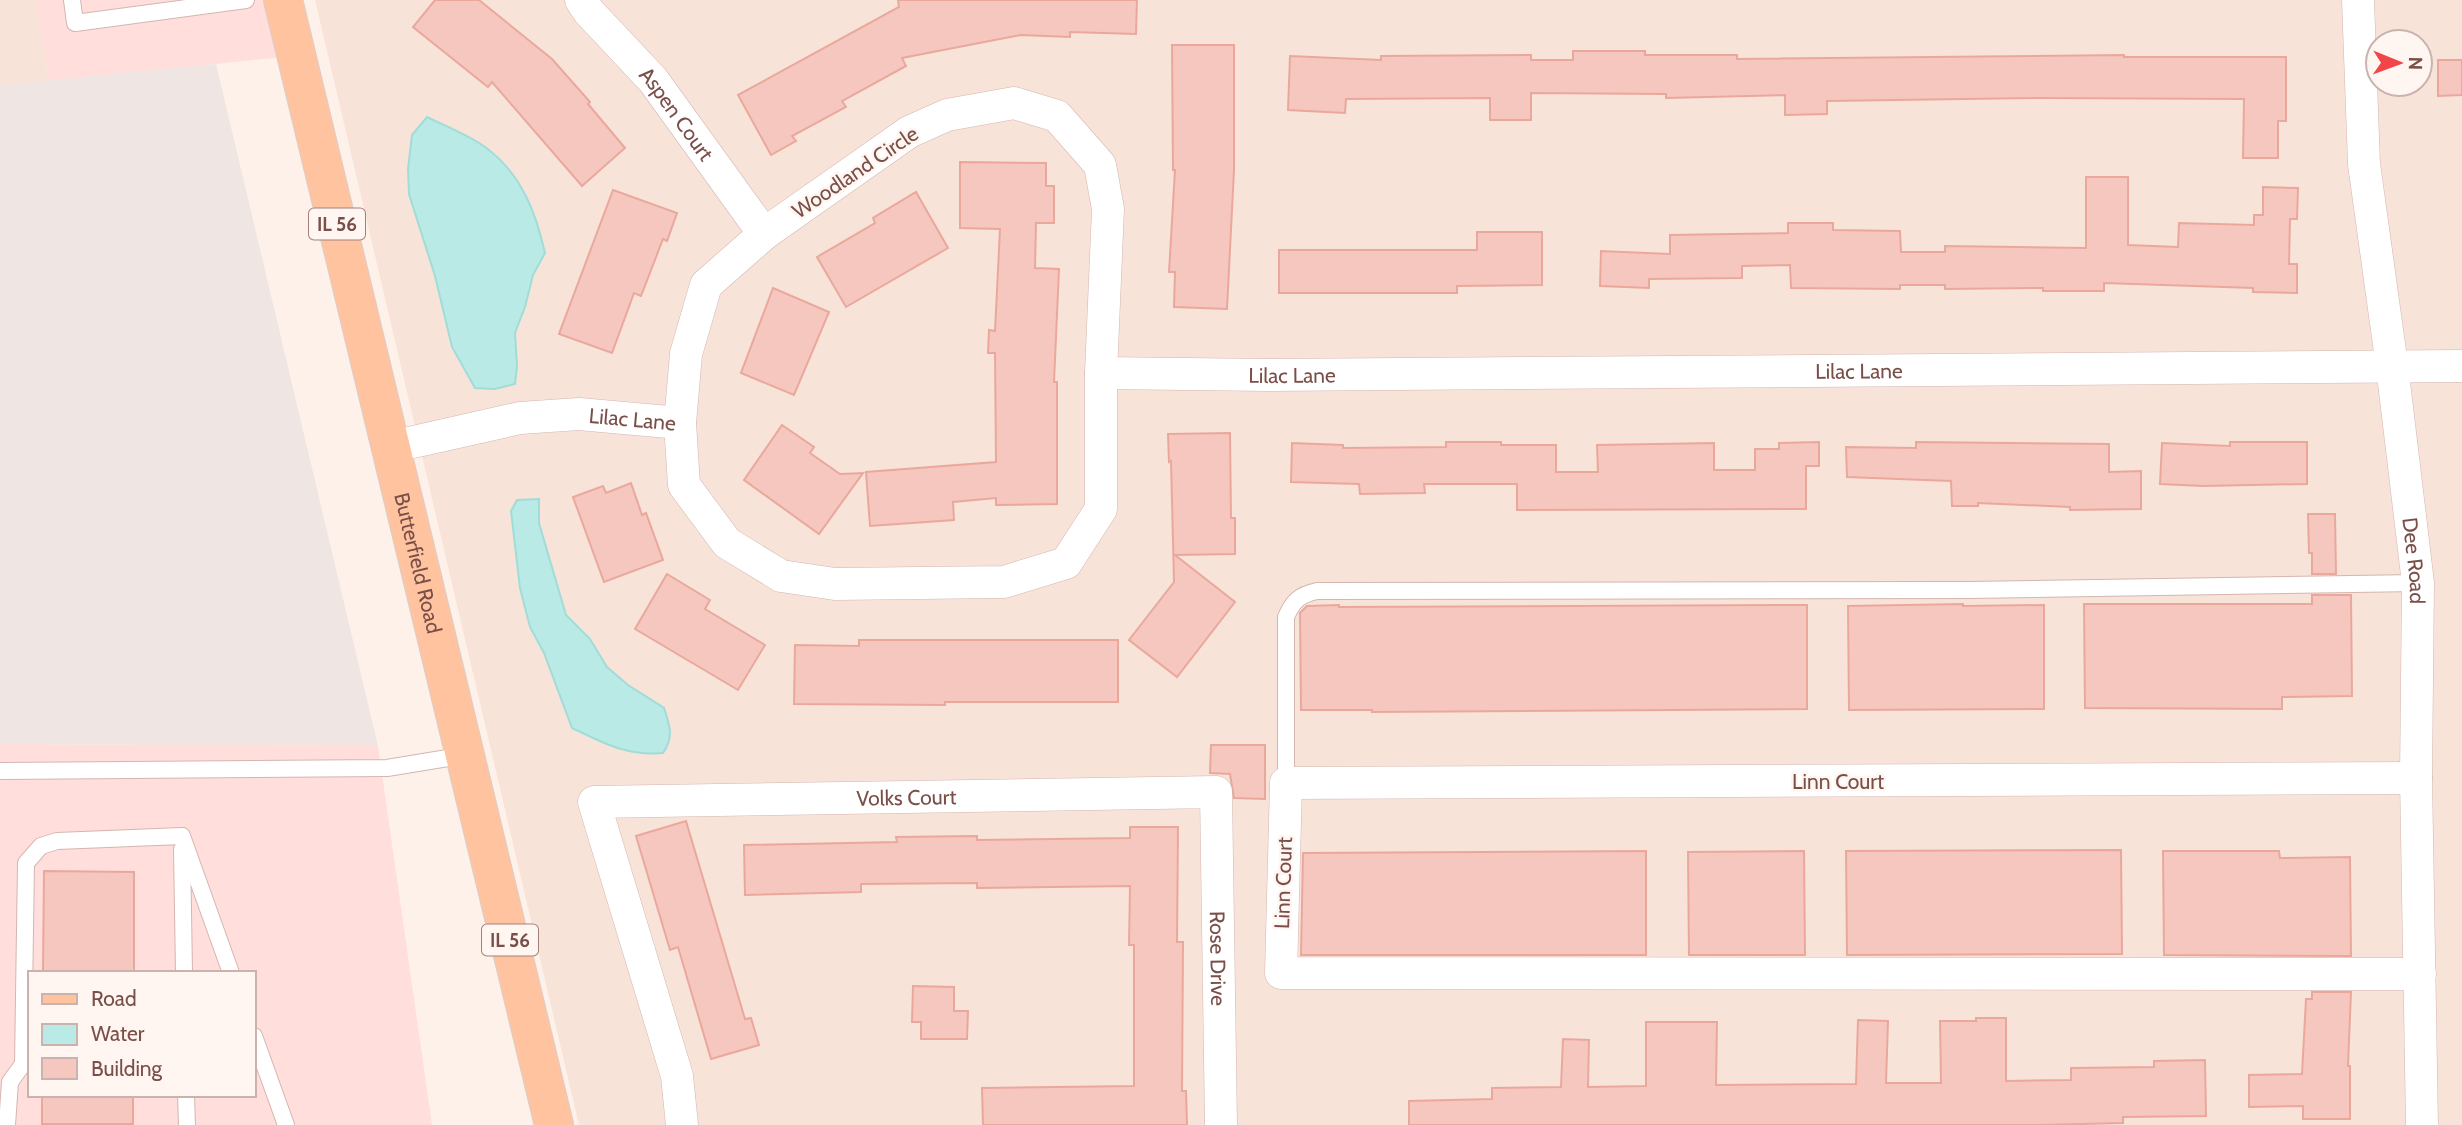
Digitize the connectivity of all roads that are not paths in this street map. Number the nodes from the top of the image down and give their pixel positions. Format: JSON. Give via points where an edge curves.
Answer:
{"nodes":[{"id":1,"x":72,"y":0,"type":"edge"},
{"id":2,"x":246,"y":0,"type":"edge"},
{"id":3,"x":283,"y":0,"type":"edge"},
{"id":4,"x":581,"y":0,"type":"edge"},
{"id":5,"x":2358,"y":0,"type":"edge"},
{"id":6,"x":225,"y":1,"type":"edge"},
{"id":7,"x":764,"y":234,"type":"junction"},
{"id":8,"x":2392,"y":366,"type":"junction"},
{"id":9,"x":2462,"y":366,"type":"edge"},
{"id":10,"x":1101,"y":373,"type":"junction"},
{"id":11,"x":680,"y":423,"type":"junction"},
{"id":12,"x":391,"y":447,"type":"junction"},
{"id":13,"x":2418,"y":583,"type":"junction"},
{"id":14,"x":466,"y":755,"type":"junction"},
{"id":15,"x":0,"y":771,"type":"edge"},
{"id":16,"x":2416,"y":778,"type":"junction"},
{"id":17,"x":1286,"y":783,"type":"junction"},
{"id":18,"x":1216,"y":792,"type":"joint"},
{"id":19,"x":182,"y":836,"type":"junction"},
{"id":20,"x":184,"y":971,"type":"edge"},
{"id":21,"x":230,"y":971,"type":"edge"},
{"id":22,"x":2420,"y":974,"type":"junction"},
{"id":23,"x":256,"y":1042,"type":"edge"},
{"id":24,"x":186,"y":1097,"type":"edge"},
{"id":25,"x":7,"y":1125,"type":"edge"},
{"id":26,"x":187,"y":1125,"type":"edge"},
{"id":27,"x":286,"y":1125,"type":"edge"},
{"id":28,"x":554,"y":1125,"type":"edge"},
{"id":29,"x":682,"y":1125,"type":"edge"},
{"id":30,"x":1221,"y":1125,"type":"edge"},
{"id":31,"x":2422,"y":1125,"type":"edge"}],
"edges":[{"from":1,"to":6,"type":"lane","via":[[75,23]]},
{"from":2,"to":6,"type":"lane"},
{"from":3,"to":12,"type":"main road","name":"Butterfield Road","number":"IL 56"},
{"from":4,"to":7,"type":"street","name":"Aspen Court","via":[[653,80]]},
{"from":5,"to":8,"type":"street","name":"Dee Road","via":[[2364,164]]},
{"from":7,"to":10,"type":"street","name":"Woodland Circle","via":[[909,132],[947,115],[1014,103],[1057,116],[1100,165],[1108,209]]},
{"from":7,"to":11,"type":"street","name":"Woodland Circle","via":[[706,285],[686,354]]},
{"from":8,"to":9,"type":"street","name":"Lilac Lane"},
{"from":8,"to":10,"type":"street","name":"Lilac Lane"},
{"from":8,"to":13,"type":"street","name":"Dee Road"},
{"from":10,"to":11,"type":"street","name":"Lilac Lane","via":[[1101,509],[1066,563],[1004,582],[835,584],[781,576],[727,543],[684,485]]},
{"from":11,"to":12,"type":"street","name":"Lilac Lane","via":[[579,414],[520,418]]},
{"from":12,"to":14,"type":"main road","name":"Butterfield Road","number":"IL 56"},
{"from":13,"to":16,"type":"street","name":"Dee Road"},
{"from":13,"to":17,"type":"lane","via":[[1968,590],[1317,591],[1293,601],[1286,617]]},
{"from":14,"to":15,"type":"lane","via":[[387,768]]},
{"from":14,"to":28,"type":"main road","name":"Butterfield Road","number":"IL 56"},
{"from":16,"to":17,"type":"street","name":"Linn Court"},
{"from":16,"to":22,"type":"street","name":"Dee Road"},
{"from":17,"to":22,"type":"street","name":"Linn Court","via":[[1281,973]]},
{"from":18,"to":29,"type":"street","name":"Volks Court","via":[[594,802],[677,1076]]},
{"from":18,"to":30,"type":"street","name":"Rose Drive"},
{"from":19,"to":20,"type":"lane"},
{"from":19,"to":21,"type":"lane"},
{"from":19,"to":25,"type":"lane","via":[[57,841],[41,846],[26,863],[23,1064],[10,1082]]},
{"from":22,"to":31,"type":"street","name":"Dee Road"},
{"from":23,"to":27,"type":"lane"},
{"from":24,"to":26,"type":"lane"}]}
